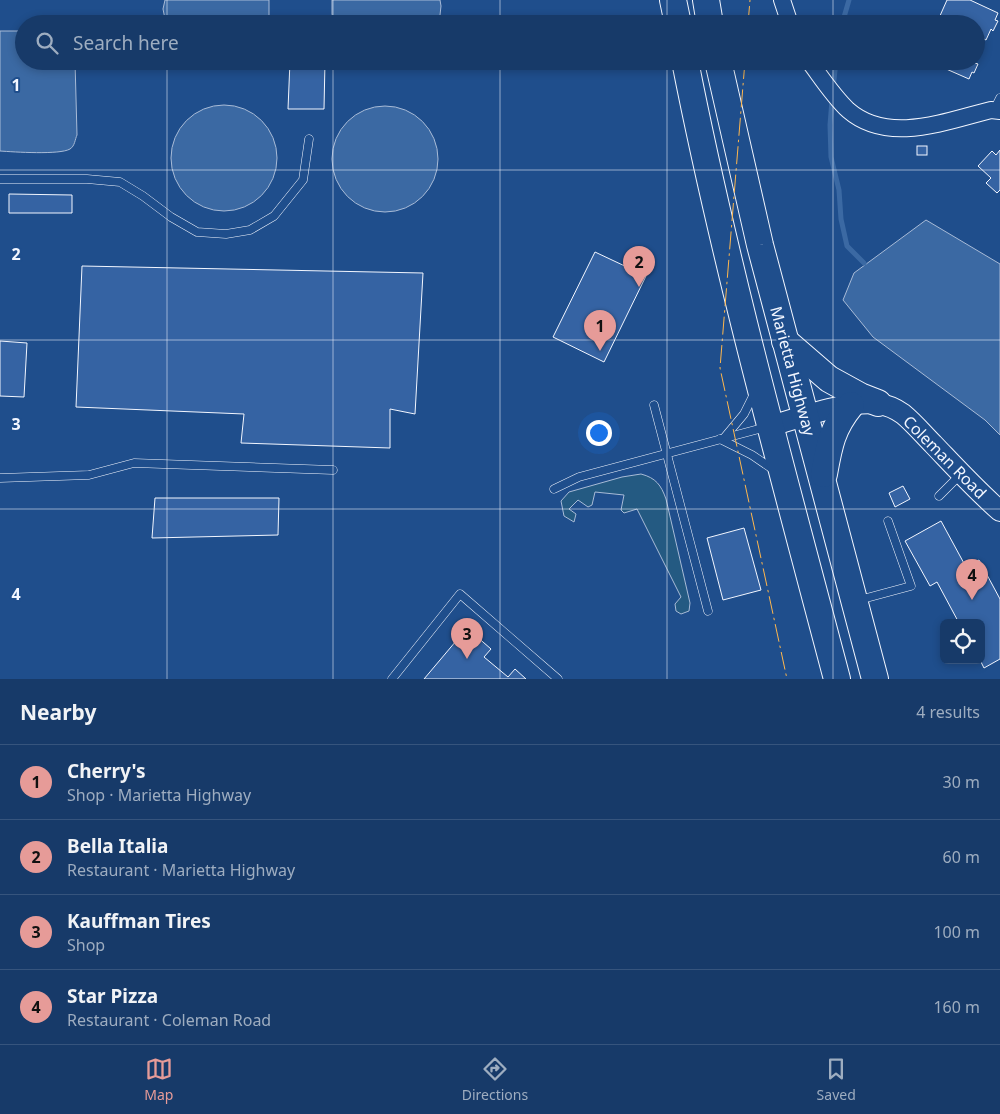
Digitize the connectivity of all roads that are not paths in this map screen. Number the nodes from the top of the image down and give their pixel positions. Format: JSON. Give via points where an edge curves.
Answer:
{"nodes":[{"id":1,"x":674,"y":0,"type":"edge"},
{"id":2,"x":706,"y":0,"type":"edge"},
{"id":3,"x":782,"y":0,"type":"edge"},
{"id":4,"x":676,"y":15,"type":"edge"},
{"id":5,"x":708,"y":15,"type":"edge"},
{"id":6,"x":787,"y":15,"type":"edge"},
{"id":7,"x":687,"y":70,"type":"edge"},
{"id":8,"x":720,"y":70,"type":"edge"},
{"id":9,"x":817,"y":70,"type":"edge"},
{"id":10,"x":998,"y":106,"type":"edge"},
{"id":11,"x":309,"y":139,"type":"dead end"},
{"id":12,"x":0,"y":179,"type":"edge"},
{"id":13,"x":785,"y":340,"type":"junction"},
{"id":14,"x":758,"y":378,"type":"junction"},
{"id":15,"x":878,"y":403,"type":"junction"},
{"id":16,"x":654,"y":405,"type":"dead end"},
{"id":17,"x":851,"y":405,"type":"junction"},
{"id":18,"x":806,"y":415,"type":"junction"},
{"id":19,"x":771,"y":426,"type":"junction"},
{"id":20,"x":722,"y":439,"type":"junction"},
{"id":21,"x":666,"y":454,"type":"junction"},
{"id":22,"x":333,"y":470,"type":"dead end"},
{"id":23,"x":961,"y":474,"type":"junction"},
{"id":24,"x":0,"y":478,"type":"edge"},
{"id":25,"x":822,"y":480,"type":"junction"},
{"id":26,"x":785,"y":481,"type":"junction"},
{"id":27,"x":554,"y":489,"type":"dead end"},
{"id":28,"x":939,"y":496,"type":"dead end"},
{"id":29,"x":1000,"y":511,"type":"edge"},
{"id":30,"x":888,"y":521,"type":"dead end"},
{"id":31,"x":854,"y":601,"type":"junction"},
{"id":32,"x":708,"y":611,"type":"dead end"},
{"id":33,"x":392,"y":679,"type":"edge"},
{"id":34,"x":558,"y":679,"type":"edge"},
{"id":35,"x":837,"y":679,"type":"edge"},
{"id":36,"x":875,"y":679,"type":"edge"}],
"edges":[{"from":1,"to":4,"type":"highway"},
{"from":2,"to":5,"type":"highway"},
{"from":3,"to":6,"type":"street"},
{"from":7,"to":14,"type":"highway","name":"Marietta Highway"},
{"from":8,"to":13,"type":"highway","name":"Marietta Highway"},
{"from":9,"to":10,"type":"street","via":[[848,110],[883,127],[914,128]]},
{"from":11,"to":12,"type":"lane","via":[[303,180],[274,216],[250,230],[226,234],[197,232],[120,182]]},
{"from":13,"to":15,"type":"highway","via":[[829,379]]},
{"from":13,"to":18,"type":"highway","name":"Marietta Highway"},
{"from":14,"to":19,"type":"highway","name":"Marietta Highway"},
{"from":14,"to":20,"type":"lane","via":[[744,414]]},
{"from":15,"to":17,"type":"street","name":"Coleman Road"},
{"from":15,"to":23,"type":"street","name":"Coleman Road","via":[[902,413]]},
{"from":16,"to":21,"type":"lane"},
{"from":17,"to":18,"type":"street","name":"Coleman Road"},
{"from":17,"to":25,"type":"highway","via":[[832,435]]},
{"from":18,"to":19,"type":"street","name":"Coleman Road"},
{"from":18,"to":25,"type":"highway","name":"Marietta Highway"},
{"from":19,"to":20,"type":"lane"},
{"from":19,"to":26,"type":"highway","name":"Marietta Highway"},
{"from":20,"to":21,"type":"lane"},
{"from":20,"to":26,"type":"lane","via":[[763,461]]},
{"from":21,"to":27,"type":"lane","via":[[579,477]]},
{"from":21,"to":32,"type":"lane"},
{"from":22,"to":24,"type":"lane","via":[[134,463],[89,475]]},
{"from":23,"to":28,"type":"lane"},
{"from":23,"to":29,"type":"street","name":"Coleman Road"},
{"from":25,"to":31,"type":"highway","name":"Marietta Highway"},
{"from":26,"to":35,"type":"highway","name":"Marietta Highway"},
{"from":30,"to":31,"type":"lane","via":[[911,586]]},
{"from":31,"to":36,"type":"highway","name":"Marietta Highway"},
{"from":33,"to":34,"type":"lane","via":[[460,594]]}]}
